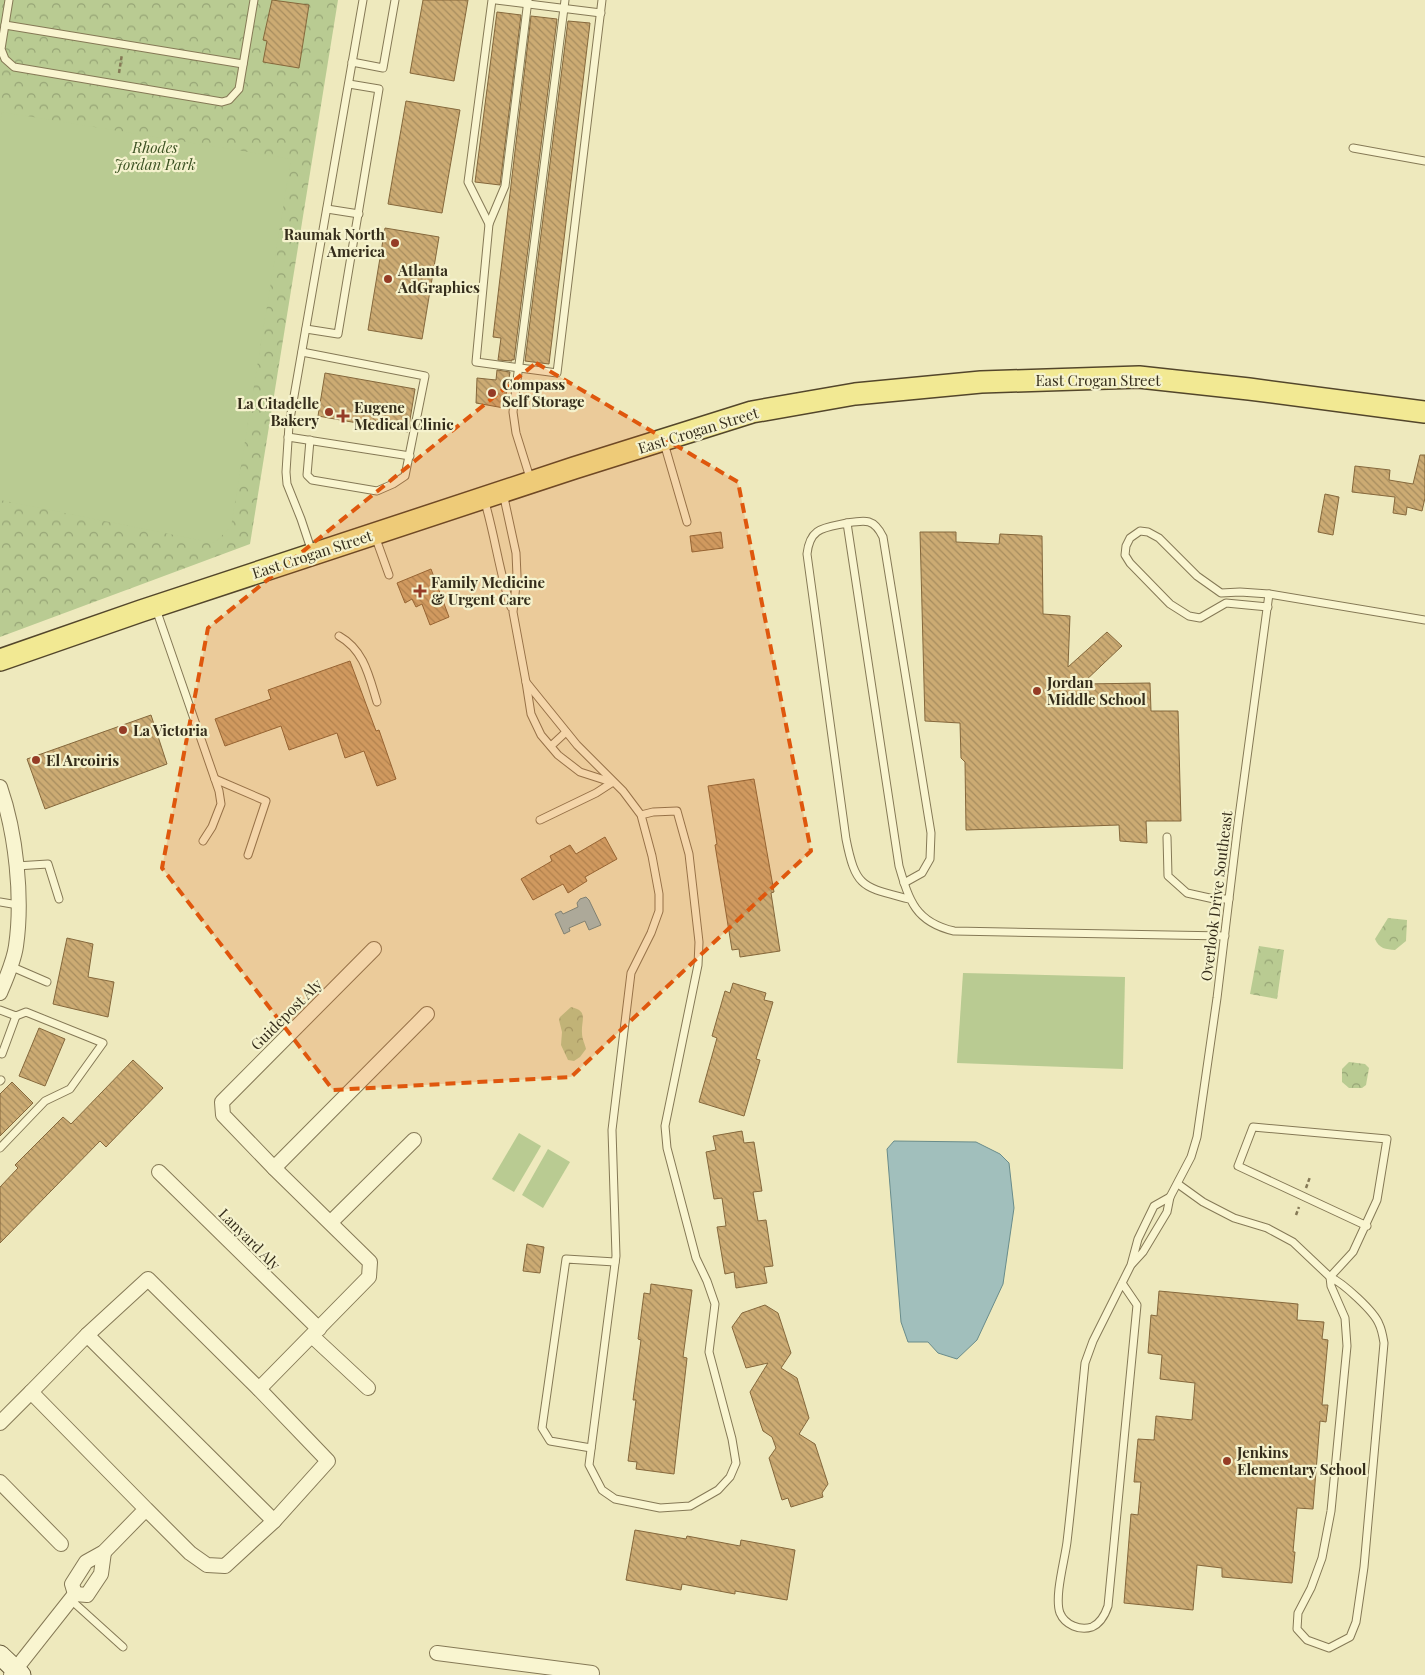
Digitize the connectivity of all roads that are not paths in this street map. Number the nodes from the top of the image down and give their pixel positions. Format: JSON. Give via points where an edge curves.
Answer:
{"nodes":[{"id":1,"x":9,"y":0,"type":"edge"},
{"id":2,"x":254,"y":0,"type":"edge"},
{"id":3,"x":363,"y":0,"type":"edge"},
{"id":4,"x":394,"y":0,"type":"edge"},
{"id":5,"x":492,"y":0,"type":"edge"},
{"id":6,"x":496,"y":0,"type":"edge"},
{"id":7,"x":565,"y":0,"type":"edge"},
{"id":8,"x":602,"y":0,"type":"edge"},
{"id":9,"x":528,"y":2,"type":"edge"},
{"id":10,"x":564,"y":8,"type":"junction"},
{"id":11,"x":601,"y":13,"type":"junction"},
{"id":12,"x":5,"y":25,"type":"junction"},
{"id":13,"x":352,"y":62,"type":"junction"},
{"id":14,"x":243,"y":64,"type":"junction"},
{"id":15,"x":349,"y":84,"type":"junction"},
{"id":16,"x":1353,"y":148,"type":"dead end"},
{"id":17,"x":1425,"y":161,"type":"edge"},
{"id":18,"x":327,"y":209,"type":"junction"},
{"id":19,"x":358,"y":214,"type":"junction"},
{"id":20,"x":489,"y":224,"type":"junction"},
{"id":21,"x":306,"y":329,"type":"junction"},
{"id":22,"x":302,"y":352,"type":"junction"},
{"id":23,"x":520,"y":368,"type":"junction"},
{"id":24,"x":1425,"y":412,"type":"edge"},
{"id":25,"x":288,"y":437,"type":"junction"},
{"id":26,"x":310,"y":440,"type":"junction"},
{"id":27,"x":664,"y":440,"type":"junction"},
{"id":28,"x":410,"y":456,"type":"junction"},
{"id":29,"x":531,"y":481,"type":"junction"},
{"id":30,"x":492,"y":494,"type":"junction"},
{"id":31,"x":687,"y":522,"type":"dead end"},
{"id":32,"x":846,"y":523,"type":"junction"},
{"id":33,"x":374,"y":534,"type":"junction"},
{"id":34,"x":313,"y":554,"type":"junction"},
{"id":35,"x":389,"y":575,"type":"dead end"},
{"id":36,"x":1269,"y":594,"type":"junction"},
{"id":37,"x":155,"y":606,"type":"junction"},
{"id":38,"x":1268,"y":608,"type":"junction"},
{"id":39,"x":513,"y":612,"type":"junction"},
{"id":40,"x":1425,"y":620,"type":"edge"},
{"id":41,"x":339,"y":636,"type":"dead end"},
{"id":42,"x":0,"y":660,"type":"edge"},
{"id":43,"x":526,"y":682,"type":"junction"},
{"id":44,"x":377,"y":702,"type":"dead end"},
{"id":45,"x":566,"y":732,"type":"junction"},
{"id":46,"x":551,"y":746,"type":"junction"},
{"id":47,"x":215,"y":779,"type":"junction"},
{"id":48,"x":613,"y":782,"type":"junction"},
{"id":49,"x":0,"y":787,"type":"edge"},
{"id":50,"x":641,"y":814,"type":"junction"},
{"id":51,"x":540,"y":820,"type":"dead end"},
{"id":52,"x":1167,"y":837,"type":"dead end"},
{"id":53,"x":203,"y":841,"type":"dead end"},
{"id":54,"x":248,"y":855,"type":"dead end"},
{"id":55,"x":16,"y":866,"type":"junction"},
{"id":56,"x":904,"y":883,"type":"junction"},
{"id":57,"x":59,"y":899,"type":"dead end"},
{"id":58,"x":909,"y":899,"type":"junction"},
{"id":59,"x":1229,"y":899,"type":"junction"},
{"id":60,"x":0,"y":902,"type":"edge"},
{"id":61,"x":18,"y":905,"type":"junction"},
{"id":62,"x":1225,"y":936,"type":"junction"},
{"id":63,"x":374,"y":949,"type":"dead end"},
{"id":64,"x":10,"y":966,"type":"junction"},
{"id":65,"x":47,"y":982,"type":"dead end"},
{"id":66,"x":0,"y":993,"type":"edge"},
{"id":67,"x":0,"y":1010,"type":"edge"},
{"id":68,"x":427,"y":1014,"type":"dead end"},
{"id":69,"x":16,"y":1016,"type":"junction"},
{"id":70,"x":2,"y":1054,"type":"dead end"},
{"id":71,"x":414,"y":1140,"type":"dead end"},
{"id":72,"x":0,"y":1148,"type":"edge"},
{"id":73,"x":274,"y":1168,"type":"junction"},
{"id":74,"x":159,"y":1172,"type":"dead end"},
{"id":75,"x":1178,"y":1184,"type":"junction"},
{"id":76,"x":1170,"y":1197,"type":"junction"},
{"id":77,"x":331,"y":1222,"type":"junction"},
{"id":78,"x":1366,"y":1226,"type":"junction"},
{"id":79,"x":615,"y":1262,"type":"junction"},
{"id":80,"x":1131,"y":1265,"type":"junction"},
{"id":81,"x":1330,"y":1277,"type":"junction"},
{"id":82,"x":1122,"y":1283,"type":"junction"},
{"id":83,"x":315,"y":1333,"type":"junction"},
{"id":84,"x":87,"y":1335,"type":"junction"},
{"id":85,"x":368,"y":1388,"type":"dead end"},
{"id":86,"x":259,"y":1389,"type":"junction"},
{"id":87,"x":31,"y":1392,"type":"junction"},
{"id":88,"x":0,"y":1423,"type":"edge"},
{"id":89,"x":591,"y":1448,"type":"junction"},
{"id":90,"x":0,"y":1482,"type":"edge"},
{"id":91,"x":146,"y":1509,"type":"junction"},
{"id":92,"x":274,"y":1521,"type":"junction"},
{"id":93,"x":61,"y":1544,"type":"dead end"},
{"id":94,"x":73,"y":1597,"type":"junction"},
{"id":95,"x":123,"y":1647,"type":"dead end"},
{"id":96,"x":437,"y":1653,"type":"dead end"},
{"id":97,"x":0,"y":1655,"type":"edge"},
{"id":98,"x":16,"y":1673,"type":"edge"},
{"id":99,"x":594,"y":1674,"type":"edge"}],
"edges":[{"from":1,"to":12,"type":"lane"},
{"from":2,"to":14,"type":"lane"},
{"from":3,"to":13,"type":"lane"},
{"from":4,"to":13,"type":"lane","via":[[384,68]]},
{"from":5,"to":20,"type":"lane","via":[[468,182]]},
{"from":6,"to":9,"type":"lane"},
{"from":7,"to":10,"type":"lane"},
{"from":8,"to":11,"type":"lane"},
{"from":9,"to":10,"type":"lane"},
{"from":9,"to":20,"type":"lane","via":[[505,186]]},
{"from":10,"to":11,"type":"lane"},
{"from":10,"to":23,"type":"lane"},
{"from":11,"to":23,"type":"lane","via":[[557,372]]},
{"from":12,"to":14,"type":"lane"},
{"from":12,"to":14,"type":"lane","via":[[2,54],[14,67],[195,98],[229,100],[238,90]]},
{"from":13,"to":15,"type":"lane"},
{"from":15,"to":18,"type":"lane"},
{"from":15,"to":19,"type":"lane","via":[[379,89]]},
{"from":16,"to":17,"type":"lane"},
{"from":18,"to":19,"type":"lane"},
{"from":18,"to":21,"type":"lane"},
{"from":19,"to":21,"type":"lane","via":[[338,334]]},
{"from":20,"to":23,"type":"lane","via":[[476,362]]},
{"from":21,"to":22,"type":"lane"},
{"from":22,"to":25,"type":"lane"},
{"from":22,"to":28,"type":"lane","via":[[424,376]]},
{"from":23,"to":29,"type":"lane","via":[[513,412]]},
{"from":24,"to":27,"type":"main road","name":"East Crogan Street","via":[[1139,377],[991,382],[855,394],[780,407],[752,412]]},
{"from":25,"to":26,"type":"lane"},
{"from":25,"to":34,"type":"lane","via":[[286,484]]},
{"from":26,"to":28,"type":"lane"},
{"from":26,"to":28,"type":"lane","via":[[307,475],[312,480],[377,491],[405,476]]},
{"from":27,"to":29,"type":"main road","name":"East Crogan Street"},
{"from":27,"to":31,"type":"lane"},
{"from":29,"to":30,"type":"main road","name":"East Crogan Street"},
{"from":30,"to":33,"type":"main road","name":"East Crogan Street"},
{"from":30,"to":39,"type":"lane","via":[[493,532]]},
{"from":30,"to":39,"type":"lane","via":[[514,542],[517,576]]},
{"from":32,"to":56,"type":"lane"},
{"from":32,"to":56,"type":"lane","via":[[864,520],[872,523],[883,537],[905,669],[931,833],[930,859],[922,873]]},
{"from":32,"to":58,"type":"lane","via":[[816,531],[808,543],[807,554],[846,840],[851,864],[860,880],[872,889]]},
{"from":33,"to":34,"type":"main road","name":"East Crogan Street"},
{"from":33,"to":35,"type":"lane"},
{"from":34,"to":37,"type":"main road","name":"East Crogan Street"},
{"from":36,"to":38,"type":"lane","name":"Overlook Drive Southeast"},
{"from":36,"to":38,"type":"lane","via":[[1220,593],[1197,576],[1159,538],[1148,532],[1140,531],[1130,538],[1126,546],[1125,554],[1130,563],[1170,604],[1189,616],[1200,618],[1226,603]]},
{"from":36,"to":40,"type":"lane"},
{"from":37,"to":42,"type":"main road","name":"East Crogan Street"},
{"from":37,"to":47,"type":"lane"},
{"from":38,"to":59,"type":"lane","name":"Overlook Drive Southeast"},
{"from":39,"to":43,"type":"lane"},
{"from":41,"to":44,"type":"lane","via":[[359,653]]},
{"from":43,"to":45,"type":"lane"},
{"from":43,"to":46,"type":"lane","via":[[531,714],[541,735]]},
{"from":45,"to":46,"type":"lane"},
{"from":45,"to":48,"type":"lane"},
{"from":46,"to":48,"type":"lane","via":[[580,772]]},
{"from":47,"to":53,"type":"lane","via":[[221,804]]},
{"from":47,"to":54,"type":"lane","via":[[266,800]]},
{"from":48,"to":50,"type":"lane"},
{"from":48,"to":51,"type":"lane"},
{"from":49,"to":55,"type":"street","via":[[6,804]]},
{"from":50,"to":79,"type":"lane","via":[[659,894],[659,912],[631,973],[612,1130]]},
{"from":50,"to":89,"type":"lane","via":[[676,811],[689,854],[699,942],[698,965],[666,1126],[667,1148],[696,1258],[715,1304],[709,1352],[736,1462],[730,1478],[718,1490],[690,1506],[660,1508],[615,1499],[602,1490],[589,1465]]},
{"from":52,"to":59,"type":"lane","via":[[1168,876],[1187,893]]},
{"from":55,"to":57,"type":"lane","via":[[48,864]]},
{"from":55,"to":61,"type":"street"},
{"from":56,"to":58,"type":"lane"},
{"from":58,"to":62,"type":"lane","via":[[915,910],[931,924],[954,931]]},
{"from":59,"to":62,"type":"lane","name":"Overlook Drive Southeast"},
{"from":60,"to":61,"type":"lane"},
{"from":61,"to":64,"type":"street","via":[[16,948]]},
{"from":62,"to":75,"type":"lane","name":"Overlook Drive Southeast","via":[[1197,1137]]},
{"from":63,"to":73,"type":"street","name":"Guidepost Aly","via":[[222,1102],[223,1115]]},
{"from":64,"to":65,"type":"lane"},
{"from":64,"to":66,"type":"street"},
{"from":67,"to":69,"type":"lane"},
{"from":68,"to":73,"type":"street"},
{"from":69,"to":70,"type":"lane"},
{"from":69,"to":72,"type":"lane","via":[[26,1012],[103,1043],[70,1089],[45,1101]]},
{"from":71,"to":77,"type":"street"},
{"from":73,"to":77,"type":"street"},
{"from":74,"to":83,"type":"street","name":"Lanyard Aly"},
{"from":75,"to":76,"type":"lane","name":"Overlook Drive Southeast"},
{"from":75,"to":81,"type":"lane","via":[[1202,1202],[1293,1242]]},
{"from":76,"to":80,"type":"lane","via":[[1167,1212],[1143,1252]]},
{"from":76,"to":80,"type":"lane","via":[[1154,1206],[1138,1239]]},
{"from":77,"to":83,"type":"street","via":[[370,1262],[369,1277]]},
{"from":78,"to":78,"type":"lane","via":[[1377,1200],[1387,1139],[1253,1127],[1238,1166]]},
{"from":78,"to":81,"type":"lane","via":[[1353,1252]]},
{"from":79,"to":89,"type":"lane"},
{"from":79,"to":89,"type":"lane","via":[[566,1259],[542,1428],[550,1441]]},
{"from":80,"to":82,"type":"lane"},
{"from":81,"to":81,"type":"lane","via":[[1345,1318],[1347,1346],[1331,1511],[1322,1558],[1298,1613],[1297,1629],[1307,1640],[1329,1648],[1350,1637],[1356,1622],[1384,1344],[1379,1323],[1368,1308],[1339,1281]]},
{"from":82,"to":82,"type":"lane","via":[[1085,1363],[1058,1600],[1060,1614],[1075,1627],[1085,1628],[1100,1622],[1108,1606],[1137,1306]]},
{"from":83,"to":85,"type":"street","name":"Lanyard Aly"},
{"from":83,"to":86,"type":"street"},
{"from":84,"to":86,"type":"street","via":[[148,1279]]},
{"from":84,"to":87,"type":"street"},
{"from":84,"to":92,"type":"street"},
{"from":86,"to":92,"type":"street","via":[[328,1461]]},
{"from":87,"to":88,"type":"street"},
{"from":87,"to":91,"type":"street"},
{"from":90,"to":93,"type":"street"},
{"from":91,"to":92,"type":"street","via":[[190,1553],[207,1565],[225,1566]]},
{"from":91,"to":94,"type":"street","via":[[104,1552],[86,1562],[72,1584]]},
{"from":94,"to":95,"type":"lane"},
{"from":94,"to":98,"type":"street"},
{"from":96,"to":99,"type":"street"},
{"from":97,"to":98,"type":"street"}]}
